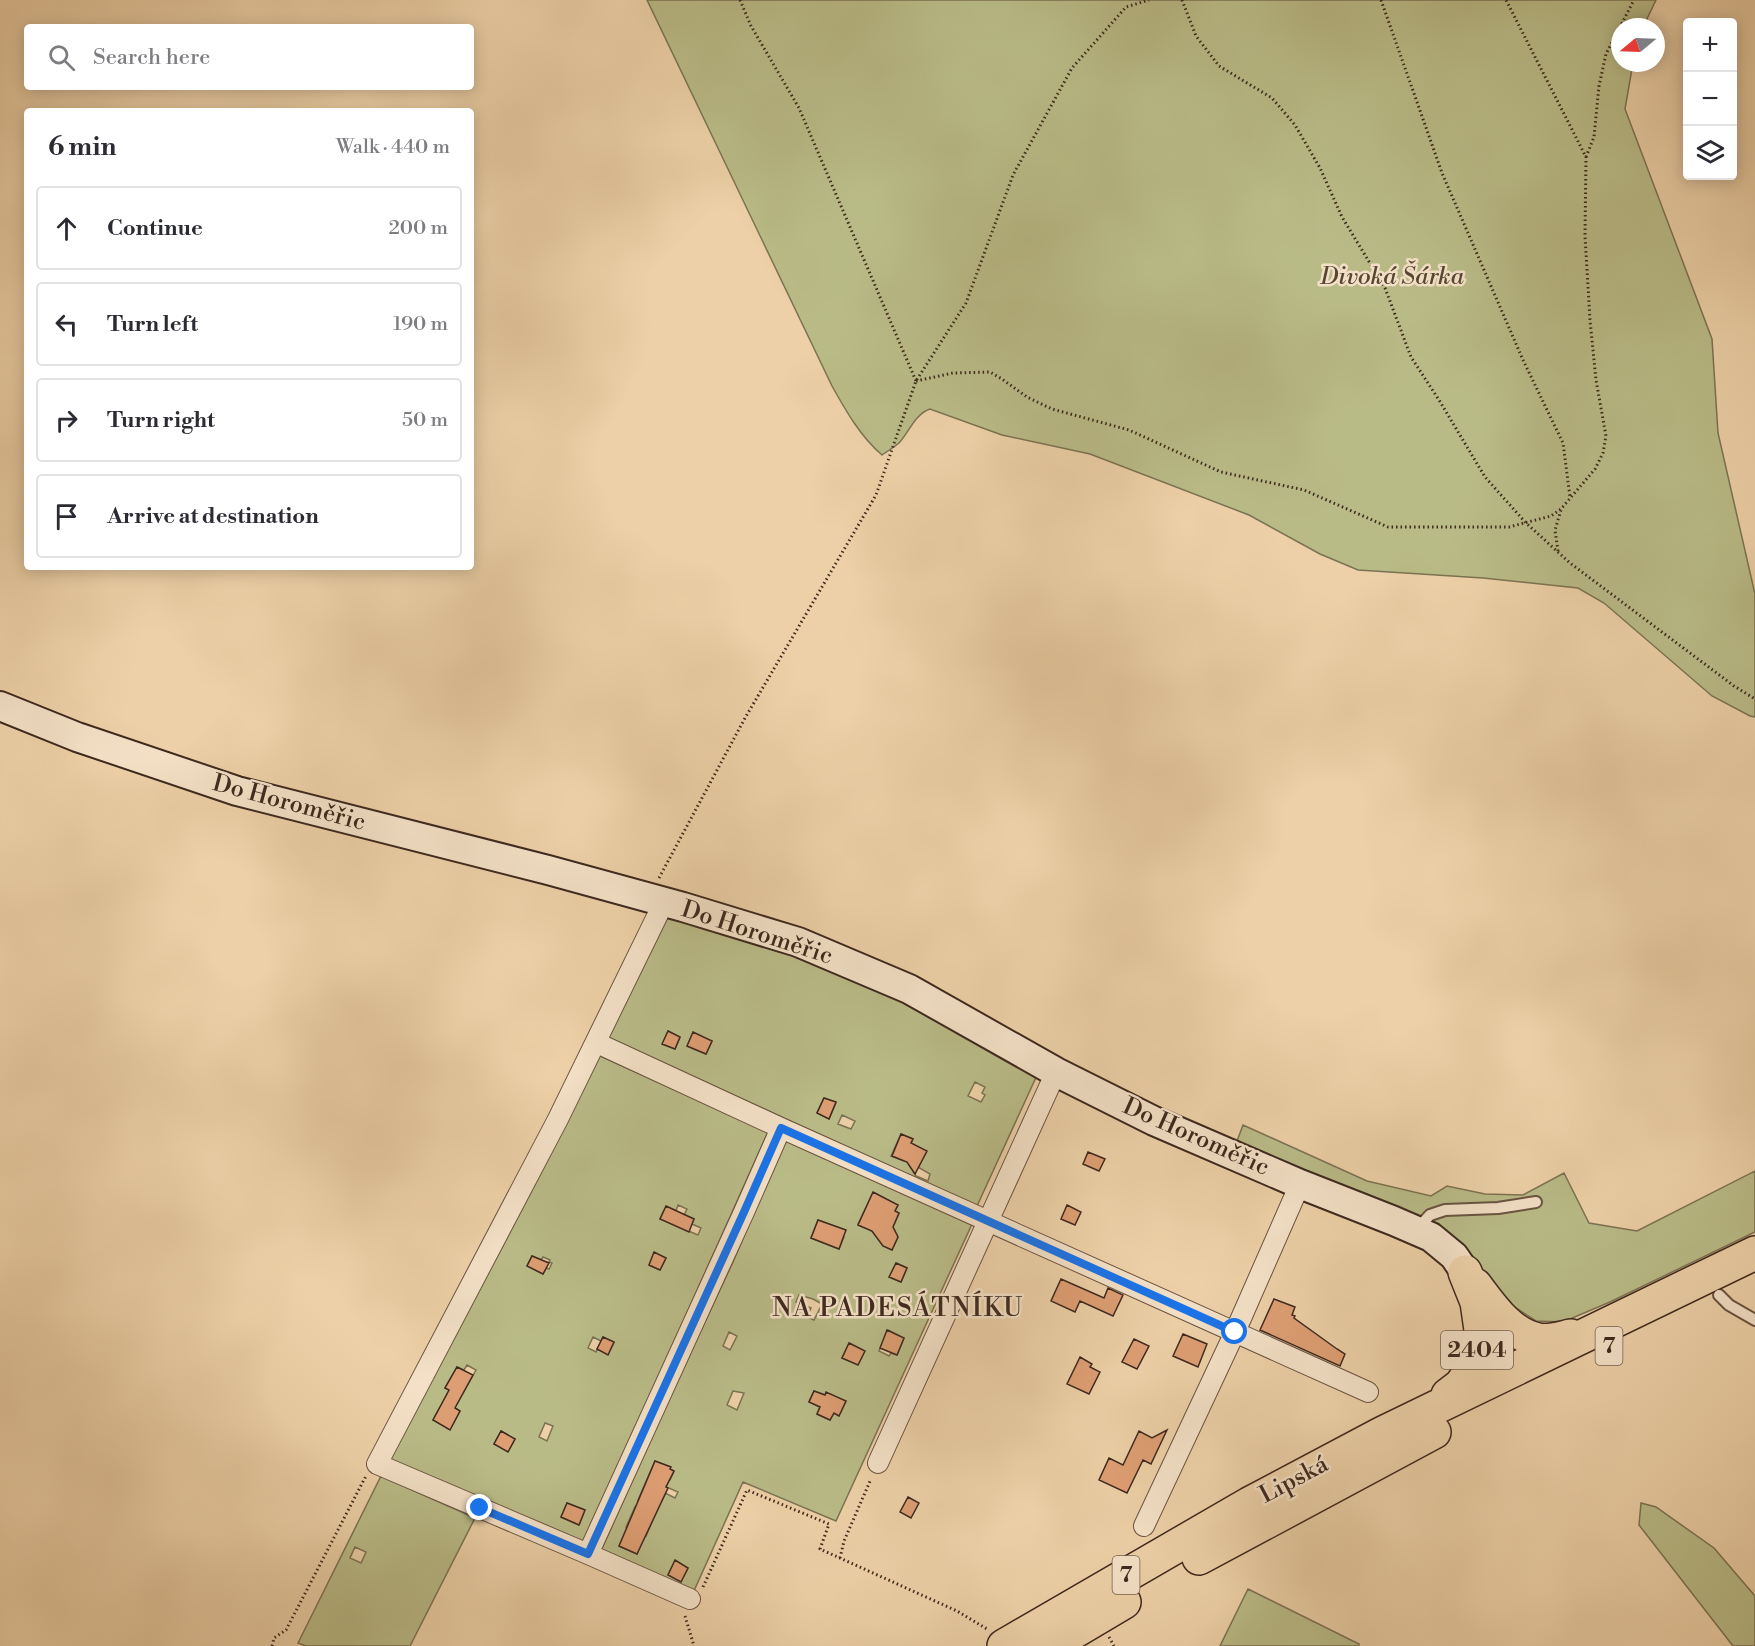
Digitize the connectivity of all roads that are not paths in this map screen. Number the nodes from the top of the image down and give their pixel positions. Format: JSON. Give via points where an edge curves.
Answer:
{"nodes":[{"id":1,"x":0,"y":706,"type":"edge"},
{"id":2,"x":657,"y":900,"type":"junction"},
{"id":3,"x":597,"y":1043,"type":"junction"},
{"id":4,"x":1056,"y":1072,"type":"junction"},
{"id":5,"x":781,"y":1128,"type":"junction"},
{"id":6,"x":1300,"y":1184,"type":"junction"},
{"id":7,"x":1536,"y":1202,"type":"dead end"},
{"id":8,"x":988,"y":1221,"type":"junction"},
{"id":9,"x":1416,"y":1230,"type":"junction"},
{"id":10,"x":1755,"y":1253,"type":"edge"},
{"id":11,"x":1466,"y":1272,"type":"junction"},
{"id":12,"x":1755,"y":1278,"type":"edge"},
{"id":13,"x":1719,"y":1295,"type":"junction"},
{"id":14,"x":1755,"y":1320,"type":"edge"},
{"id":15,"x":1593,"y":1330,"type":"junction"},
{"id":16,"x":1235,"y":1332,"type":"junction"},
{"id":17,"x":1368,"y":1392,"type":"dead end"},
{"id":18,"x":1428,"y":1410,"type":"junction"},
{"id":19,"x":878,"y":1463,"type":"road end"},
{"id":20,"x":1144,"y":1526,"type":"dead end"},
{"id":21,"x":588,"y":1554,"type":"junction"},
{"id":22,"x":690,"y":1599,"type":"road end"},
{"id":23,"x":995,"y":1637,"type":"edge"},
{"id":24,"x":1050,"y":1646,"type":"edge"}],
"edges":[{"from":1,"to":2,"type":"street","name":"Do Horoměřic","number":"2404","via":[[77,737],[237,791]]},
{"from":2,"to":3,"type":"street"},
{"from":2,"to":4,"type":"street","name":"Do Horoměřic","number":"2404","via":[[798,942],[909,989]]},
{"from":3,"to":5,"type":"street"},
{"from":3,"to":21,"type":"street","via":[[377,1464]]},
{"from":4,"to":6,"type":"street","name":"Do Horoměřic","number":"2404","via":[[1154,1121]]},
{"from":4,"to":8,"type":"street"},
{"from":5,"to":8,"type":"street"},
{"from":5,"to":21,"type":"street"},
{"from":6,"to":9,"type":"street","name":"Do Horoměřic","number":"2404"},
{"from":6,"to":16,"type":"street"},
{"from":7,"to":9,"type":"lane","via":[[1445,1210],[1430,1215]]},
{"from":8,"to":16,"type":"street"},
{"from":8,"to":19,"type":"street"},
{"from":9,"to":11,"type":"street","name":"Do Horoměřic","number":"2404","via":[[1454,1256]]},
{"from":10,"to":15,"type":"highway","number":"7"},
{"from":11,"to":15,"type":"highway","number":"2404","via":[[1502,1319],[1518,1332],[1538,1340],[1555,1340]]},
{"from":11,"to":18,"type":"highway","number":"2404","via":[[1477,1302],[1481,1330],[1474,1366],[1461,1384]]},
{"from":12,"to":13,"type":"highway","number":"7"},
{"from":13,"to":14,"type":"lane"},
{"from":13,"to":24,"type":"highway","name":"Lipská","number":"7","via":[[1464,1416],[1195,1560]]},
{"from":15,"to":18,"type":"highway","name":"Lipská","number":"7"},
{"from":16,"to":17,"type":"street"},
{"from":16,"to":20,"type":"street"},
{"from":18,"to":23,"type":"highway","name":"Lipská","number":"7"},
{"from":21,"to":22,"type":"street"}]}
